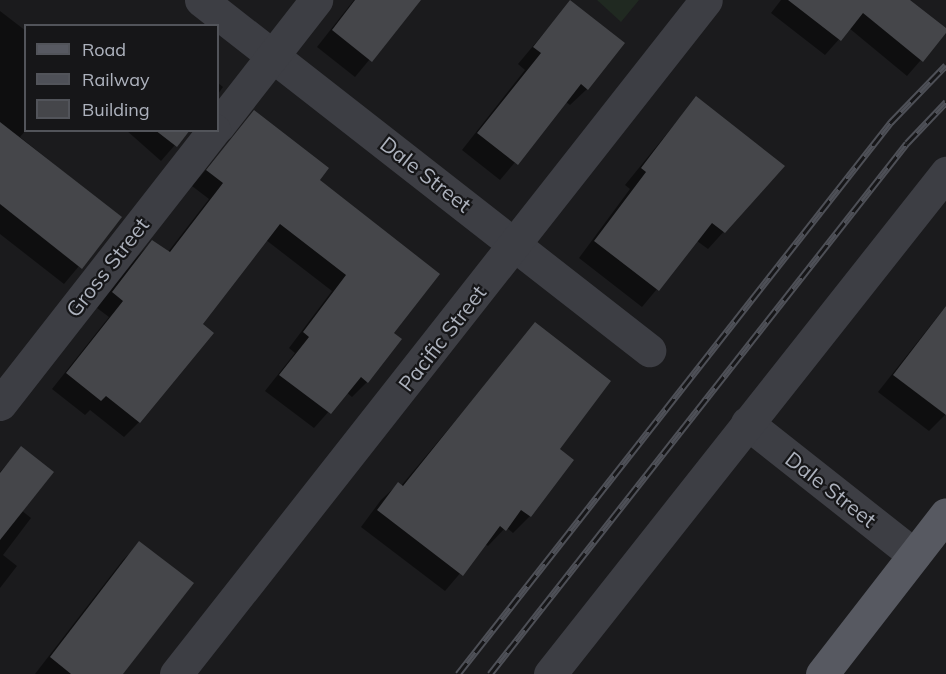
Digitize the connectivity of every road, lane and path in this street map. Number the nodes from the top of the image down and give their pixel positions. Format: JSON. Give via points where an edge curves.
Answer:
{"nodes":[{"id":1,"x":201,"y":0,"type":"edge"},
{"id":2,"x":316,"y":0,"type":"edge"},
{"id":3,"x":706,"y":0,"type":"edge"},
{"id":4,"x":272,"y":56,"type":"junction"},
{"id":5,"x":219,"y":125,"type":"edge"},
{"id":6,"x":212,"y":132,"type":"edge"},
{"id":7,"x":946,"y":173,"type":"edge"},
{"id":8,"x":516,"y":243,"type":"junction"},
{"id":9,"x":649,"y":350,"type":"dead end"},
{"id":10,"x":0,"y":404,"type":"edge"},
{"id":11,"x":747,"y":423,"type":"junction"},
{"id":12,"x":946,"y":514,"type":"edge"},
{"id":13,"x":914,"y":555,"type":"junction"},
{"id":14,"x":176,"y":674,"type":"edge"},
{"id":15,"x":550,"y":674,"type":"edge"},
{"id":16,"x":822,"y":674,"type":"edge"}],
"edges":[{"from":1,"to":4,"type":"street","name":"Dale Street"},
{"from":2,"to":4,"type":"street"},
{"from":3,"to":8,"type":"street","name":"Pacific Street"},
{"from":4,"to":5,"type":"street"},
{"from":4,"to":8,"type":"street","name":"Dale Street"},
{"from":6,"to":10,"type":"street","name":"Gross Street"},
{"from":7,"to":11,"type":"street"},
{"from":8,"to":9,"type":"street","name":"Dale Street"},
{"from":8,"to":14,"type":"street","name":"Pacific Street"},
{"from":11,"to":13,"type":"street","name":"Dale Street"},
{"from":11,"to":15,"type":"street"},
{"from":12,"to":13,"type":"main road"},
{"from":13,"to":16,"type":"main road"}]}
